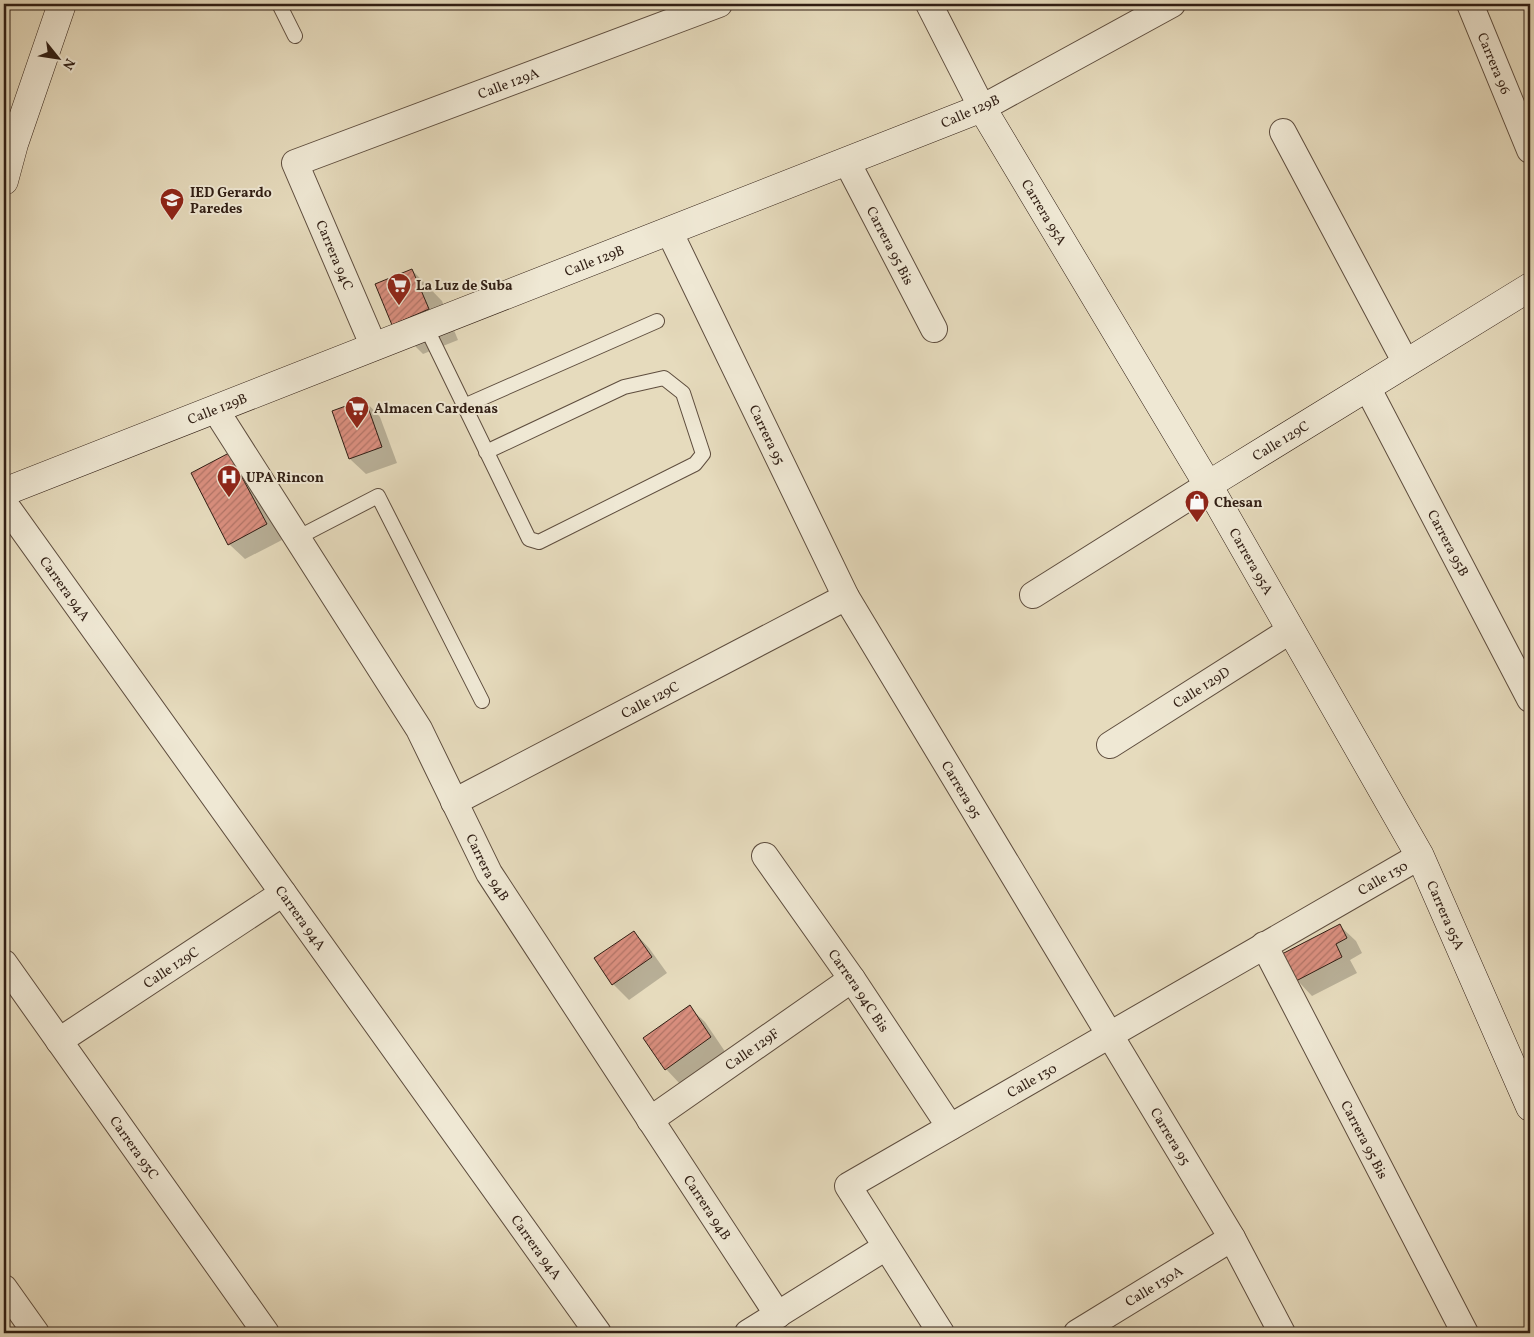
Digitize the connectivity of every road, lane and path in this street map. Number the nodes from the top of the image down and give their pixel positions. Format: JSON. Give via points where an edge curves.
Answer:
{"nodes":[{"id":1,"x":62,"y":4,"type":"edge"},
{"id":2,"x":279,"y":4,"type":"edge"},
{"id":3,"x":719,"y":4,"type":"edge"},
{"id":4,"x":929,"y":4,"type":"edge"},
{"id":5,"x":1172,"y":4,"type":"edge"},
{"id":6,"x":1470,"y":4,"type":"edge"},
{"id":7,"x":294,"y":36,"type":"dead end"},
{"id":8,"x":982,"y":108,"type":"junction"},
{"id":9,"x":1283,"y":132,"type":"dead end"},
{"id":10,"x":9,"y":134,"type":"edge"},
{"id":11,"x":1530,"y":150,"type":"edge"},
{"id":12,"x":847,"y":162,"type":"junction"},
{"id":13,"x":296,"y":163,"type":"joint"},
{"id":14,"x":4,"y":181,"type":"edge"},
{"id":15,"x":669,"y":231,"type":"junction"},
{"id":16,"x":1530,"y":288,"type":"edge"},
{"id":17,"x":657,"y":321,"type":"dead end"},
{"id":18,"x":426,"y":327,"type":"junction"},
{"id":19,"x":934,"y":329,"type":"dead end"},
{"id":20,"x":374,"y":347,"type":"junction"},
{"id":21,"x":1406,"y":363,"type":"junction"},
{"id":22,"x":1367,"y":387,"type":"junction"},
{"id":23,"x":464,"y":406,"type":"junction"},
{"id":24,"x":215,"y":409,"type":"junction"},
{"id":25,"x":486,"y":452,"type":"junction"},
{"id":26,"x":1208,"y":485,"type":"junction"},
{"id":27,"x":4,"y":492,"type":"edge"},
{"id":28,"x":4,"y":503,"type":"edge"},
{"id":29,"x":297,"y":538,"type":"junction"},
{"id":30,"x":1033,"y":595,"type":"dead end"},
{"id":31,"x":846,"y":597,"type":"junction"},
{"id":32,"x":1291,"y":630,"type":"junction"},
{"id":33,"x":1530,"y":699,"type":"edge"},
{"id":34,"x":482,"y":701,"type":"dead end"},
{"id":35,"x":1110,"y":745,"type":"dead end"},
{"id":36,"x":454,"y":802,"type":"junction"},
{"id":37,"x":765,"y":856,"type":"dead end"},
{"id":38,"x":1420,"y":856,"type":"junction"},
{"id":39,"x":283,"y":893,"type":"junction"},
{"id":40,"x":1264,"y":945,"type":"junction"},
{"id":41,"x":4,"y":963,"type":"edge"},
{"id":42,"x":852,"y":979,"type":"junction"},
{"id":43,"x":1110,"y":1035,"type":"junction"},
{"id":44,"x":59,"y":1041,"type":"junction"},
{"id":45,"x":1530,"y":1107,"type":"edge"},
{"id":46,"x":650,"y":1120,"type":"junction"},
{"id":47,"x":950,"y":1127,"type":"junction"},
{"id":48,"x":1232,"y":1238,"type":"junction"},
{"id":49,"x":886,"y":1247,"type":"junction"},
{"id":50,"x":4,"y":1288,"type":"edge"},
{"id":51,"x":778,"y":1315,"type":"junction"},
{"id":52,"x":36,"y":1333,"type":"edge"},
{"id":53,"x":266,"y":1333,"type":"edge"},
{"id":54,"x":598,"y":1333,"type":"edge"},
{"id":55,"x":748,"y":1333,"type":"edge"},
{"id":56,"x":941,"y":1333,"type":"edge"},
{"id":57,"x":1077,"y":1333,"type":"edge"},
{"id":58,"x":1282,"y":1333,"type":"edge"},
{"id":59,"x":1465,"y":1333,"type":"edge"}],
"edges":[{"from":1,"to":10,"type":"street"},
{"from":2,"to":7,"type":"lane"},
{"from":3,"to":13,"type":"street","name":"Calle 129A"},
{"from":4,"to":8,"type":"street","name":"Carrera 95A"},
{"from":5,"to":8,"type":"street","name":"Calle 129B"},
{"from":6,"to":11,"type":"street","name":"Carrera 96"},
{"from":8,"to":12,"type":"street","name":"Calle 129B"},
{"from":8,"to":26,"type":"street","name":"Carrera 95A"},
{"from":9,"to":21,"type":"street"},
{"from":10,"to":14,"type":"street"},
{"from":12,"to":15,"type":"street","name":"Calle 129B"},
{"from":12,"to":19,"type":"street","name":"Carrera 95 Bis"},
{"from":13,"to":20,"type":"street","name":"Carrera 94C"},
{"from":15,"to":18,"type":"street","name":"Calle 129B"},
{"from":15,"to":31,"type":"street","name":"Carrera 95"},
{"from":16,"to":21,"type":"street","name":"Calle 129C"},
{"from":17,"to":23,"type":"lane"},
{"from":18,"to":20,"type":"street","name":"Calle 129B"},
{"from":18,"to":23,"type":"lane"},
{"from":20,"to":24,"type":"street","name":"Calle 129B"},
{"from":21,"to":22,"type":"street","name":"Calle 129C"},
{"from":22,"to":26,"type":"street","name":"Calle 129C"},
{"from":22,"to":33,"type":"street","name":"Carrera 95B"},
{"from":23,"to":25,"type":"lane"},
{"from":24,"to":27,"type":"street","name":"Calle 129B"},
{"from":24,"to":29,"type":"street","name":"Carrera 94B"},
{"from":25,"to":25,"type":"lane","via":[[624,387],[664,378],[683,393],[703,454],[695,464],[539,542],[529,539]]},
{"from":26,"to":30,"type":"street","name":"Calle 129C"},
{"from":26,"to":32,"type":"street","name":"Carrera 95A"},
{"from":28,"to":39,"type":"street","name":"Carrera 94A"},
{"from":29,"to":34,"type":"lane","via":[[378,496]]},
{"from":29,"to":36,"type":"street","name":"Carrera 94B","via":[[419,730]]},
{"from":31,"to":36,"type":"street","name":"Calle 129C"},
{"from":31,"to":43,"type":"street","name":"Carrera 95"},
{"from":32,"to":35,"type":"street","name":"Calle 129D"},
{"from":32,"to":38,"type":"street","name":"Carrera 95A"},
{"from":36,"to":46,"type":"street","name":"Carrera 94B","via":[[489,873]]},
{"from":37,"to":42,"type":"street","name":"Carrera 94C Bis"},
{"from":38,"to":40,"type":"street","name":"Calle 130"},
{"from":38,"to":45,"type":"street","name":"Carrera 95A"},
{"from":39,"to":44,"type":"street","name":"Calle 129C"},
{"from":39,"to":54,"type":"street","name":"Carrera 94A"},
{"from":40,"to":43,"type":"street","name":"Calle 130"},
{"from":40,"to":59,"type":"street","name":"Carrera 95 Bis"},
{"from":41,"to":44,"type":"street","name":"Carrera 93C"},
{"from":42,"to":46,"type":"street","name":"Calle 129F"},
{"from":42,"to":47,"type":"street","name":"Carrera 94C Bis"},
{"from":43,"to":47,"type":"street","name":"Calle 130"},
{"from":43,"to":48,"type":"street","name":"Carrera 95"},
{"from":44,"to":53,"type":"street","name":"Carrera 93C"},
{"from":46,"to":51,"type":"street","name":"Carrera 94B"},
{"from":47,"to":49,"type":"street","name":"Calle 130","via":[[848,1186]]},
{"from":48,"to":57,"type":"street","name":"Calle 130A"},
{"from":48,"to":58,"type":"street","name":"Carrera 95"},
{"from":49,"to":51,"type":"street"},
{"from":49,"to":56,"type":"street"},
{"from":50,"to":52,"type":"street"},
{"from":51,"to":55,"type":"street"}]}
